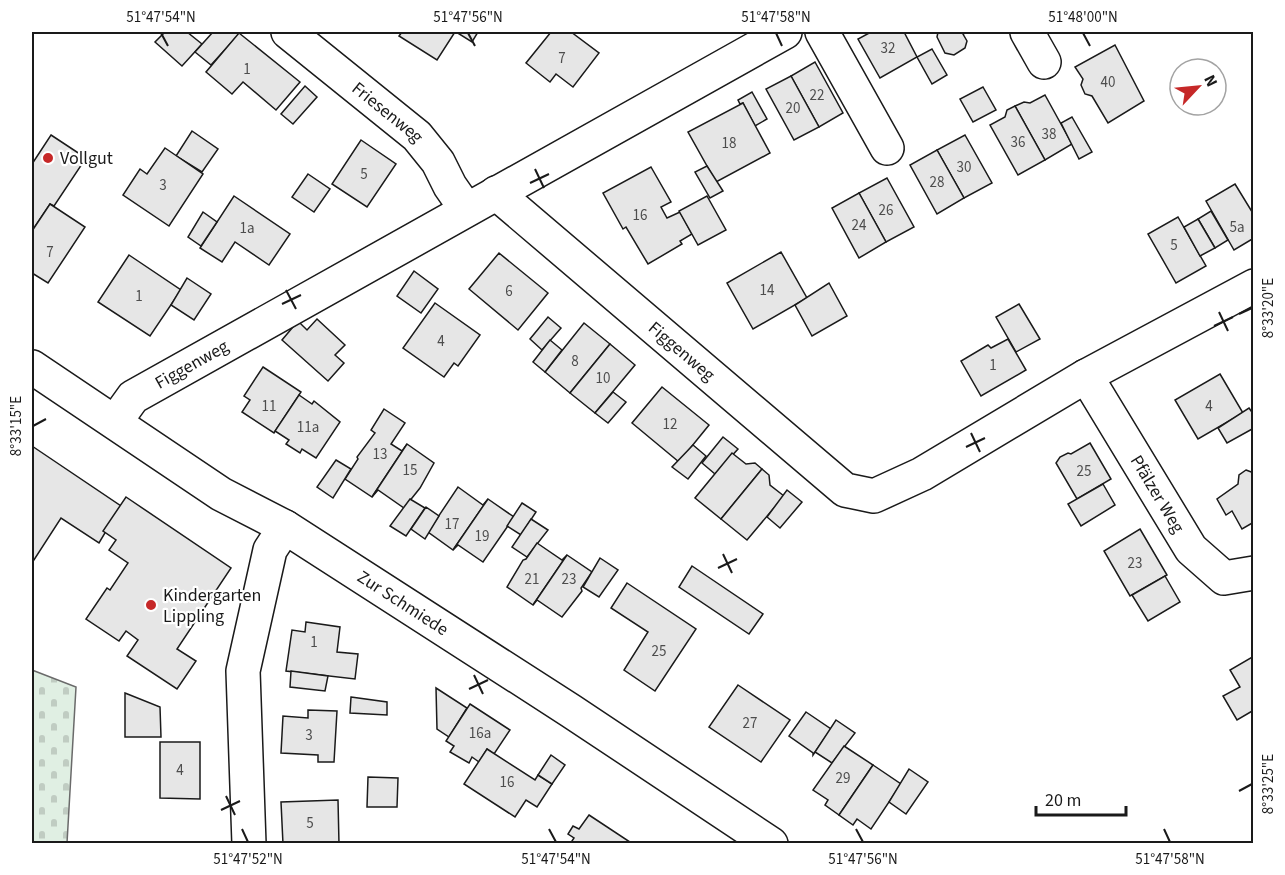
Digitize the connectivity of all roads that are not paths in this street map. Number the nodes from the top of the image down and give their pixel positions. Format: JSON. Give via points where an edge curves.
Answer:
{"nodes":[{"id":1,"x":288,"y":32,"type":"edge"},
{"id":2,"x":785,"y":32,"type":"edge"},
{"id":3,"x":822,"y":32,"type":"edge"},
{"id":4,"x":1027,"y":32,"type":"edge"},
{"id":5,"x":1044,"y":62,"type":"dead end"},
{"id":6,"x":887,"y":148,"type":"dead end"},
{"id":7,"x":496,"y":193,"type":"junction"},
{"id":8,"x":466,"y":209,"type":"junction"},
{"id":9,"x":1254,"y":286,"type":"edge"},
{"id":10,"x":32,"y":367,"type":"edge"},
{"id":11,"x":1086,"y":375,"type":"junction"},
{"id":12,"x":115,"y":422,"type":"junction"},
{"id":13,"x":285,"y":527,"type":"junction"},
{"id":14,"x":1254,"y":573,"type":"edge"},
{"id":15,"x":249,"y":843,"type":"edge"},
{"id":16,"x":771,"y":843,"type":"edge"}],
"edges":[{"from":1,"to":8,"type":"street","name":"Friesenweg","via":[[417,136]]},
{"from":2,"to":7,"type":"street","name":"Figgenweg"},
{"from":3,"to":6,"type":"street"},
{"from":4,"to":5,"type":"street"},
{"from":7,"to":8,"type":"street","name":"Figgenweg"},
{"from":7,"to":11,"type":"street","name":"Figgenweg","via":[[845,490],[874,496],[922,474]]},
{"from":8,"to":12,"type":"street","name":"Figgenweg","via":[[133,397]]},
{"from":9,"to":11,"type":"street"},
{"from":10,"to":12,"type":"street","name":"Zur Schmiede"},
{"from":11,"to":14,"type":"street","name":"Pfälzer Weg","via":[[1191,549],[1224,578]]},
{"from":12,"to":13,"type":"street","name":"Zur Schmiede","via":[[221,494]]},
{"from":13,"to":15,"type":"street","via":[[270,550],[243,671]]},
{"from":13,"to":16,"type":"street","name":"Zur Schmiede"}]}
